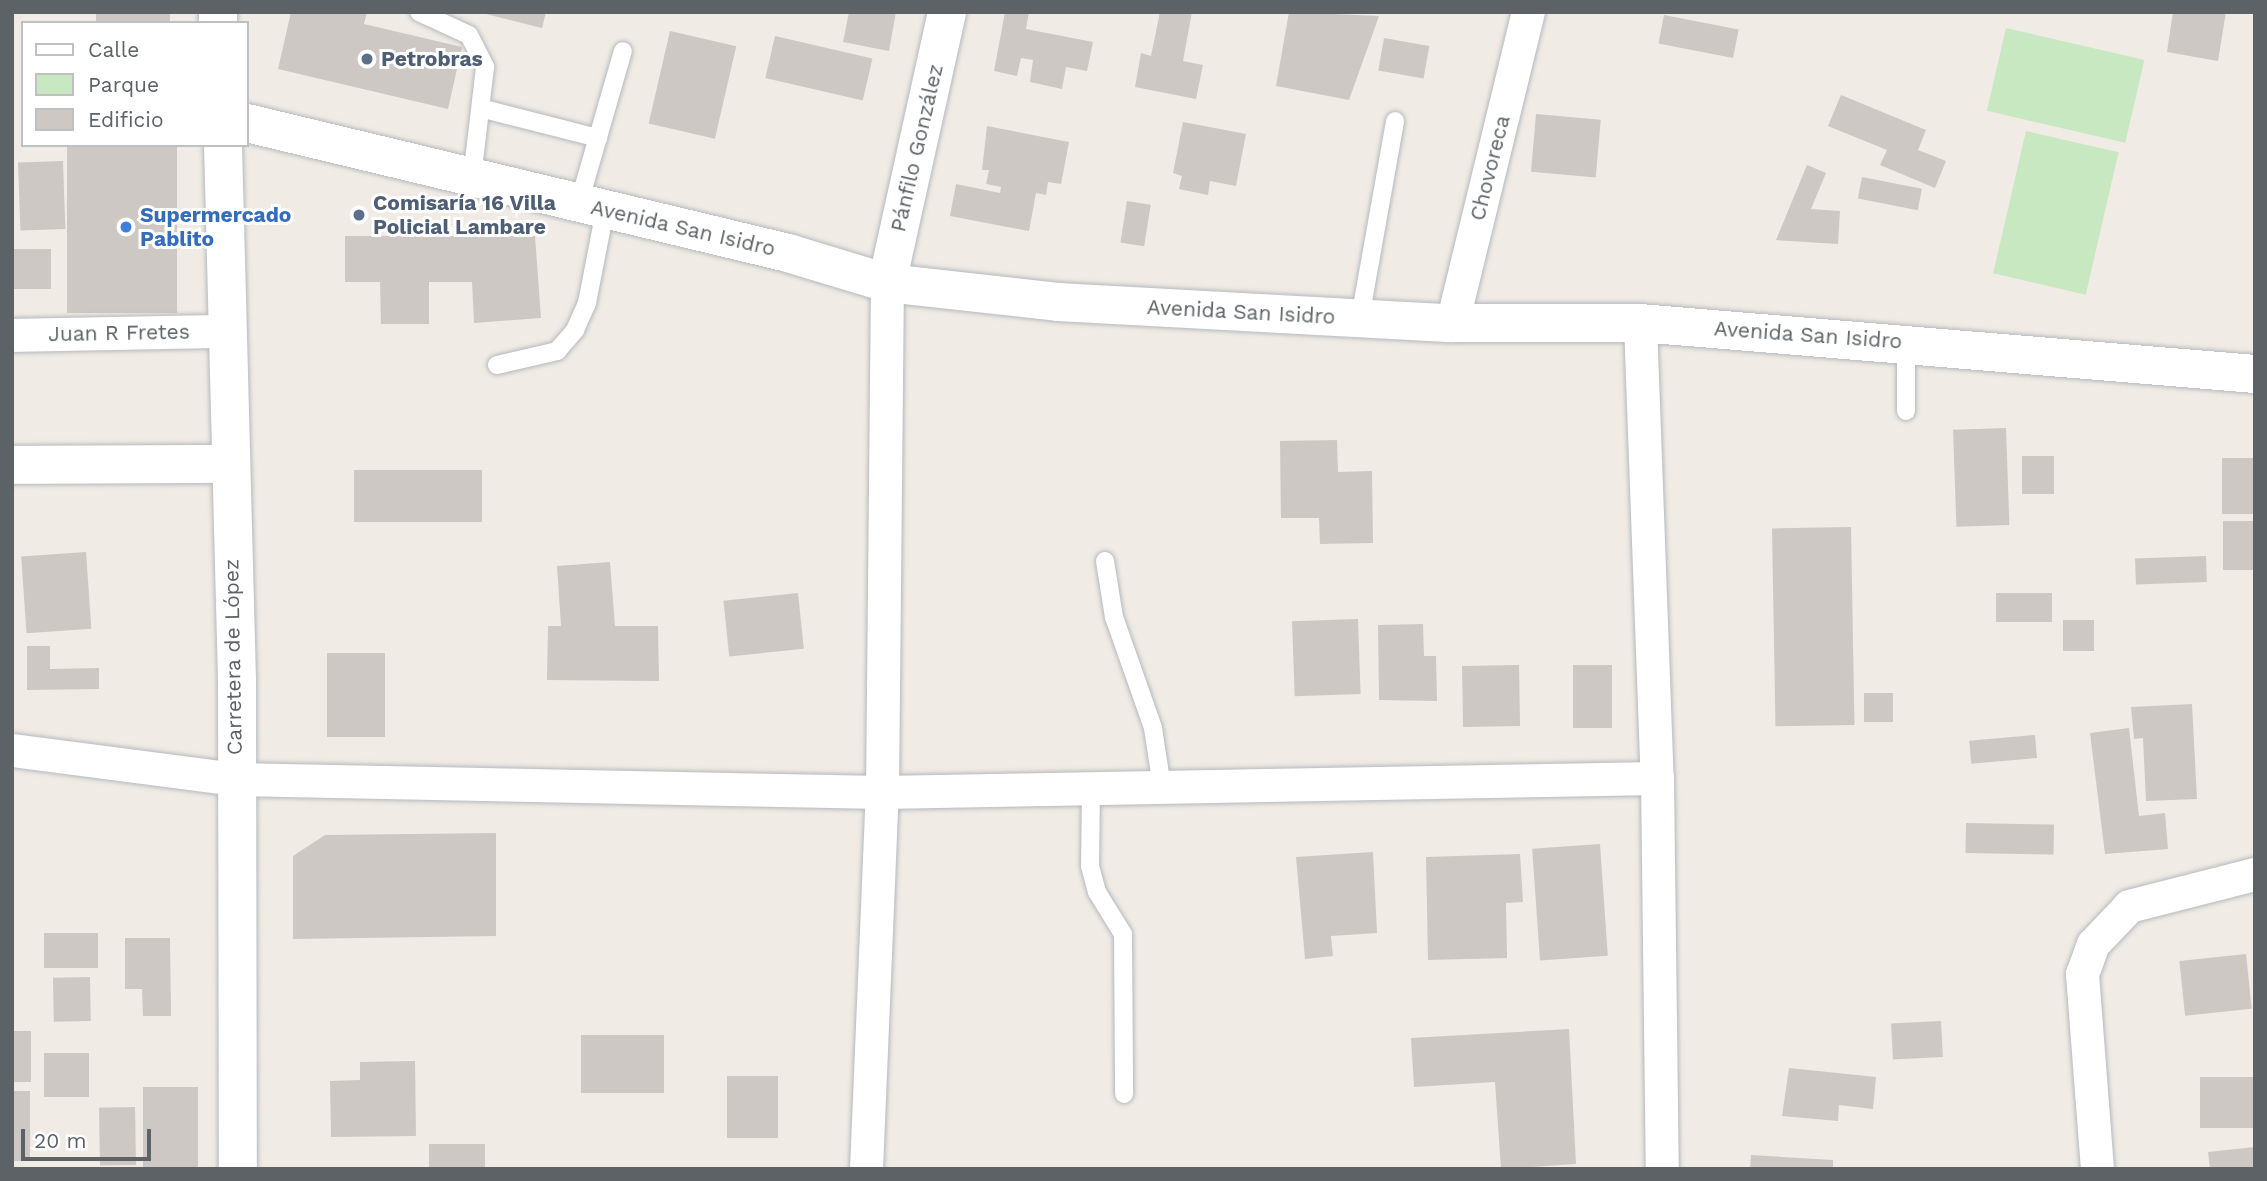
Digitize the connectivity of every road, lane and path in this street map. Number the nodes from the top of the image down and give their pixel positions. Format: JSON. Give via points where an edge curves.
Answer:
{"nodes":[{"id":1,"x":419,"y":12,"type":"edge"},
{"id":2,"x":947,"y":12,"type":"edge"},
{"id":3,"x":1528,"y":12,"type":"edge"},
{"id":4,"x":623,"y":51,"type":"dead end"},
{"id":5,"x":484,"y":109,"type":"junction"},
{"id":6,"x":1395,"y":121,"type":"dead end"},
{"id":7,"x":248,"y":123,"type":"edge"},
{"id":8,"x":598,"y":138,"type":"junction"},
{"id":9,"x":223,"y":147,"type":"edge"},
{"id":10,"x":472,"y":178,"type":"junction"},
{"id":11,"x":592,"y":207,"type":"junction"},
{"id":12,"x":887,"y":283,"type":"junction"},
{"id":13,"x":1360,"y":318,"type":"junction"},
{"id":14,"x":1452,"y":323,"type":"junction"},
{"id":15,"x":1640,"y":323,"type":"junction"},
{"id":16,"x":226,"y":331,"type":"junction"},
{"id":17,"x":12,"y":335,"type":"edge"},
{"id":18,"x":1906,"y":342,"type":"junction"},
{"id":19,"x":497,"y":365,"type":"dead end"},
{"id":20,"x":2255,"y":374,"type":"edge"},
{"id":21,"x":1906,"y":411,"type":"dead end"},
{"id":22,"x":227,"y":464,"type":"junction"},
{"id":23,"x":12,"y":465,"type":"edge"},
{"id":24,"x":1104,"y":561,"type":"dead end"},
{"id":25,"x":12,"y":750,"type":"edge"},
{"id":26,"x":1657,"y":778,"type":"junction"},
{"id":27,"x":235,"y":779,"type":"junction"},
{"id":28,"x":1162,"y":787,"type":"junction"},
{"id":29,"x":1091,"y":789,"type":"junction"},
{"id":30,"x":882,"y":792,"type":"junction"},
{"id":31,"x":2255,"y":874,"type":"edge"},
{"id":32,"x":1124,"y":1094,"type":"dead end"},
{"id":33,"x":238,"y":1169,"type":"edge"},
{"id":34,"x":866,"y":1169,"type":"edge"},
{"id":35,"x":1662,"y":1169,"type":"edge"},
{"id":36,"x":2097,"y":1169,"type":"edge"}],
"edges":[{"from":1,"to":5,"type":"lane","via":[[469,35],[485,67]]},
{"from":2,"to":12,"type":"main road","name":"Pánfilo González"},
{"from":3,"to":14,"type":"street","name":"Chovoreca"},
{"from":4,"to":8,"type":"lane"},
{"from":5,"to":8,"type":"lane"},
{"from":5,"to":10,"type":"lane"},
{"from":6,"to":13,"type":"lane"},
{"from":7,"to":10,"type":"main road","name":"Avenida San Isidro"},
{"from":8,"to":11,"type":"lane"},
{"from":9,"to":16,"type":"main road","name":"Carretera de López"},
{"from":10,"to":11,"type":"main road","name":"Avenida San Isidro"},
{"from":11,"to":12,"type":"main road","name":"Avenida San Isidro"},
{"from":11,"to":19,"type":"lane","via":[[587,303],[575,330],[557,351]]},
{"from":12,"to":13,"type":"main road","name":"Avenida San Isidro","via":[[1058,302]]},
{"from":12,"to":30,"type":"street"},
{"from":13,"to":14,"type":"main road","name":"Avenida San Isidro"},
{"from":14,"to":15,"type":"main road","name":"Avenida San Isidro"},
{"from":15,"to":18,"type":"main road","name":"Avenida San Isidro"},
{"from":15,"to":26,"type":"street"},
{"from":16,"to":17,"type":"street","name":"Juan R Fretes"},
{"from":16,"to":22,"type":"main road","name":"Carretera de López"},
{"from":18,"to":20,"type":"main road","name":"Avenida San Isidro"},
{"from":18,"to":21,"type":"lane"},
{"from":22,"to":23,"type":"main road"},
{"from":22,"to":27,"type":"main road","name":"Carretera de López"},
{"from":24,"to":28,"type":"lane","via":[[1114,617],[1153,729]]},
{"from":25,"to":27,"type":"street"},
{"from":26,"to":28,"type":"street"},
{"from":26,"to":35,"type":"street"},
{"from":27,"to":30,"type":"street"},
{"from":27,"to":33,"type":"main road","name":"Carretera de López"},
{"from":28,"to":29,"type":"street"},
{"from":29,"to":30,"type":"street"},
{"from":29,"to":32,"type":"lane","via":[[1090,866],[1097,892],[1123,934]]},
{"from":30,"to":34,"type":"street"},
{"from":31,"to":36,"type":"street","via":[[2129,906],[2093,944],[2082,974]]}]}
